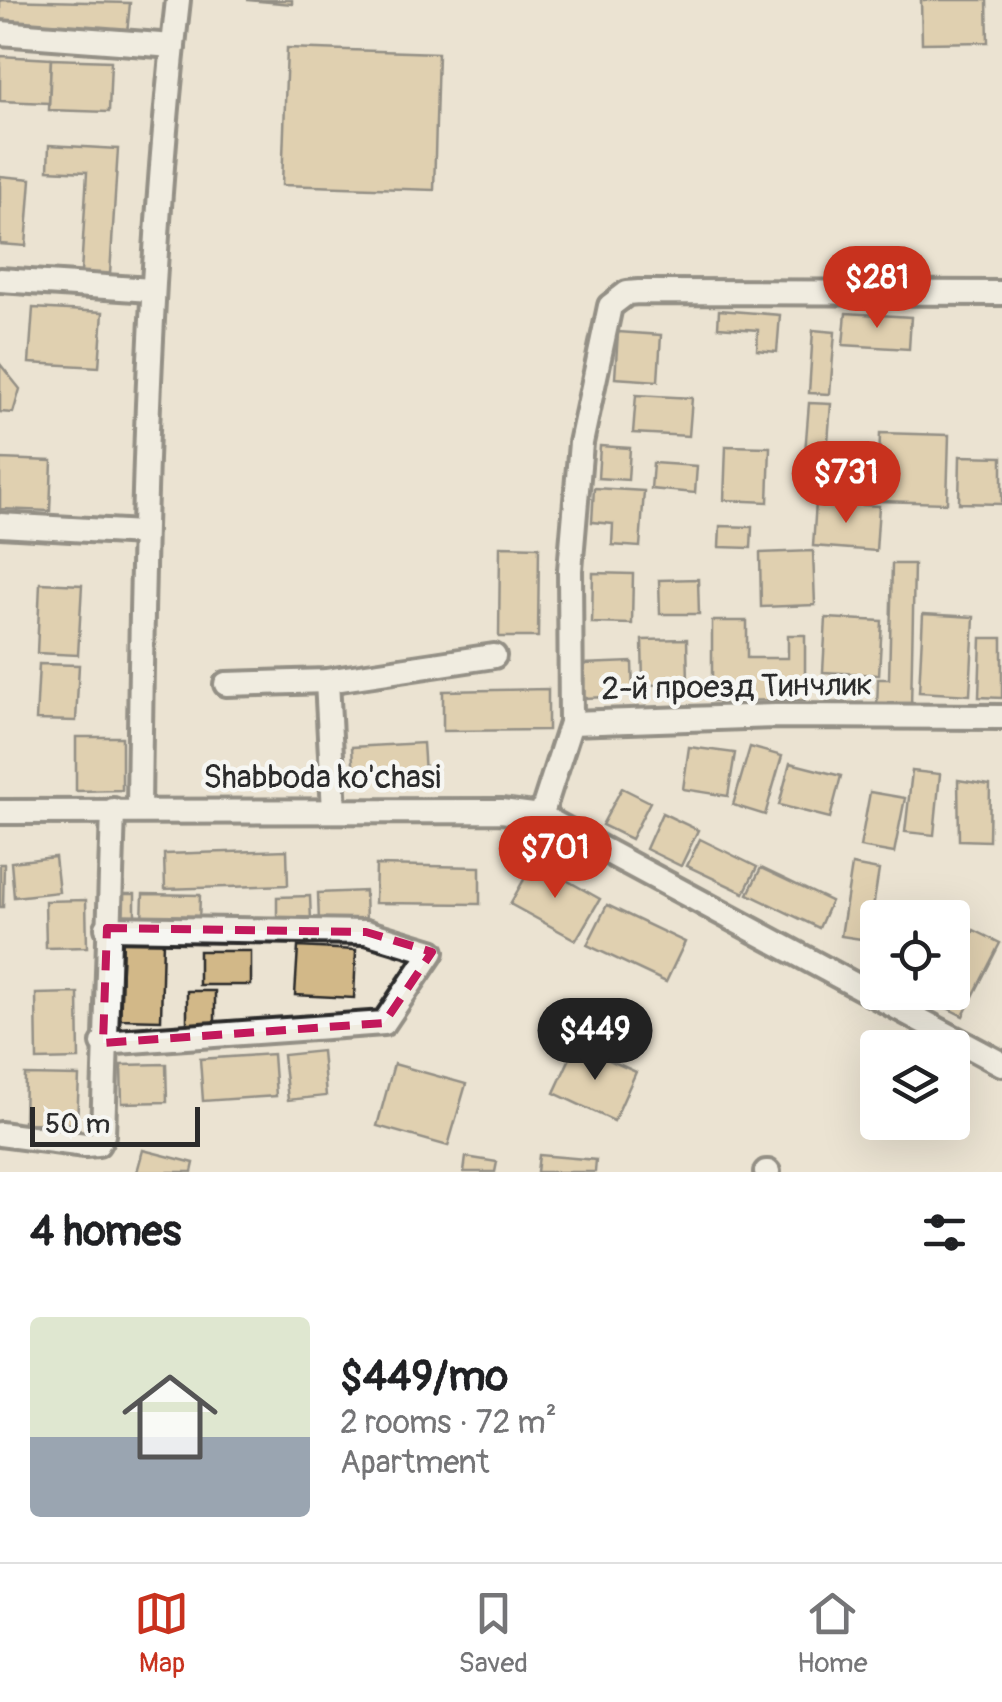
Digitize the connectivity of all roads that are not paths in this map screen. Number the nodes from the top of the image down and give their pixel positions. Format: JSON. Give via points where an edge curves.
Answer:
{"nodes":[{"id":1,"x":178,"y":0,"type":"edge"},
{"id":2,"x":0,"y":33,"type":"edge"},
{"id":3,"x":173,"y":46,"type":"junction"},
{"id":4,"x":0,"y":280,"type":"edge"},
{"id":5,"x":152,"y":290,"type":"junction"},
{"id":6,"x":1002,"y":292,"type":"edge"},
{"id":7,"x":0,"y":526,"type":"edge"},
{"id":8,"x":142,"y":532,"type":"junction"},
{"id":9,"x":494,"y":656,"type":"dead end"},
{"id":10,"x":326,"y":681,"type":"junction"},
{"id":11,"x":226,"y":684,"type":"dead end"},
{"id":12,"x":1002,"y":718,"type":"edge"},
{"id":13,"x":571,"y":723,"type":"junction"},
{"id":14,"x":113,"y":810,"type":"junction"},
{"id":15,"x":140,"y":810,"type":"junction"},
{"id":16,"x":334,"y":811,"type":"junction"},
{"id":17,"x":0,"y":812,"type":"edge"},
{"id":18,"x":542,"y":816,"type":"junction"},
{"id":19,"x":106,"y":928,"type":"junction"},
{"id":20,"x":103,"y":1043,"type":"junction"},
{"id":21,"x":1002,"y":1064,"type":"edge"},
{"id":22,"x":0,"y":1134,"type":"edge"}],
"edges":[{"from":1,"to":3,"type":"street"},
{"from":2,"to":3,"type":"street"},
{"from":3,"to":5,"type":"street"},
{"from":4,"to":5,"type":"street"},
{"from":5,"to":8,"type":"street"},
{"from":6,"to":13,"type":"street","via":[[640,292],[615,300],[581,444],[570,570]]},
{"from":7,"to":8,"type":"street"},
{"from":8,"to":15,"type":"street"},
{"from":9,"to":10,"type":"street"},
{"from":10,"to":11,"type":"street"},
{"from":10,"to":16,"type":"street"},
{"from":12,"to":13,"type":"street","name":"2-й проезд Тинчлик"},
{"from":13,"to":18,"type":"street","name":"2-й проезд Тинчлик"},
{"from":14,"to":15,"type":"street","name":"Shabboda ko'chasi"},
{"from":14,"to":17,"type":"street","name":"Shabboda ko'chasi"},
{"from":14,"to":19,"type":"street"},
{"from":15,"to":16,"type":"street","name":"Shabboda ko'chasi"},
{"from":16,"to":18,"type":"street","name":"Shabboda ko'chasi"},
{"from":18,"to":21,"type":"street","name":"Shabboda ko'chasi"},
{"from":19,"to":20,"type":"street"},
{"from":19,"to":20,"type":"street","via":[[366,932],[432,952],[384,1023]]},
{"from":20,"to":22,"type":"street","via":[[98,1144]]}]}
